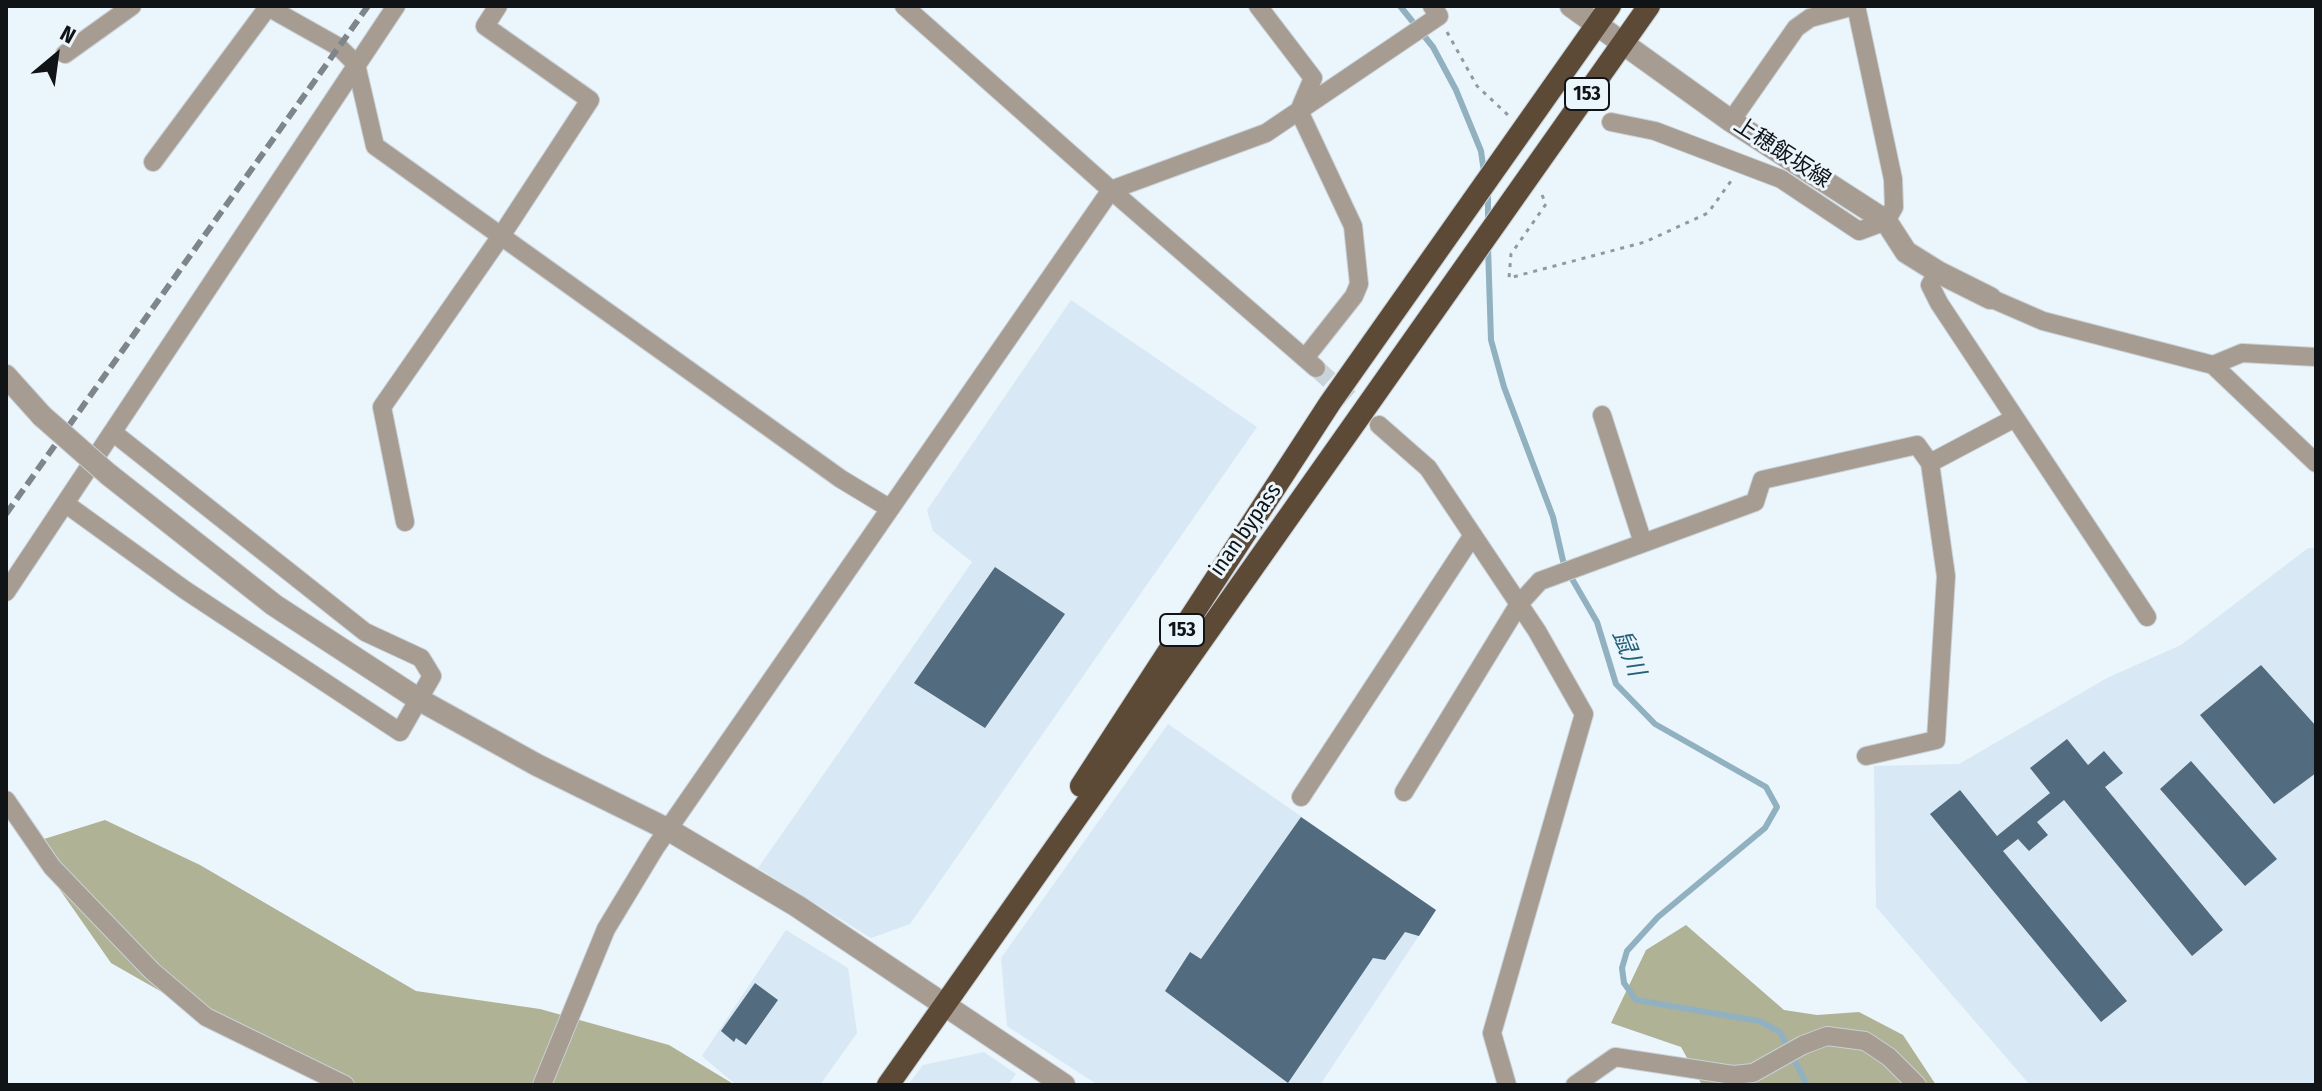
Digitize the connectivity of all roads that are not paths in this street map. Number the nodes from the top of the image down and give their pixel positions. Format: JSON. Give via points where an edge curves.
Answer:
{"nodes":[{"id":1,"x":132,"y":6,"type":"edge"},
{"id":2,"x":396,"y":6,"type":"edge"},
{"id":3,"x":498,"y":6,"type":"edge"},
{"id":4,"x":904,"y":6,"type":"edge"},
{"id":5,"x":1258,"y":6,"type":"edge"},
{"id":6,"x":1571,"y":6,"type":"edge"},
{"id":7,"x":1610,"y":6,"type":"edge"},
{"id":8,"x":1649,"y":6,"type":"edge"},
{"id":9,"x":1855,"y":6,"type":"edge"},
{"id":10,"x":267,"y":7,"type":"edge"},
{"id":11,"x":1433,"y":15,"type":"edge"},
{"id":12,"x":1596,"y":25,"type":"junction"},
{"id":13,"x":1622,"y":43,"type":"junction"},
{"id":14,"x":65,"y":54,"type":"dead end"},
{"id":15,"x":356,"y":64,"type":"junction"},
{"id":16,"x":1299,"y":111,"type":"junction"},
{"id":17,"x":1731,"y":121,"type":"junction"},
{"id":18,"x":1611,"y":122,"type":"dead end"},
{"id":19,"x":153,"y":162,"type":"dead end"},
{"id":20,"x":1111,"y":190,"type":"junction"},
{"id":21,"x":1886,"y":221,"type":"junction"},
{"id":22,"x":501,"y":236,"type":"junction"},
{"id":23,"x":1938,"y":272,"type":"junction"},
{"id":24,"x":1990,"y":298,"type":"joint"},
{"id":25,"x":2316,"y":357,"type":"edge"},
{"id":26,"x":2213,"y":365,"type":"junction"},
{"id":27,"x":6,"y":376,"type":"edge"},
{"id":28,"x":1602,"y":415,"type":"dead end"},
{"id":29,"x":2015,"y":418,"type":"junction"},
{"id":30,"x":1379,"y":425,"type":"tunnel mouth"},
{"id":31,"x":115,"y":434,"type":"junction"},
{"id":32,"x":1930,"y":463,"type":"junction"},
{"id":33,"x":2316,"y":463,"type":"edge"},
{"id":34,"x":66,"y":504,"type":"junction"},
{"id":35,"x":889,"y":508,"type":"junction"},
{"id":36,"x":405,"y":522,"type":"dead end"},
{"id":37,"x":1473,"y":535,"type":"junction"},
{"id":38,"x":1643,"y":543,"type":"junction"},
{"id":39,"x":6,"y":592,"type":"edge"},
{"id":40,"x":1519,"y":604,"type":"junction"},
{"id":41,"x":2147,"y":617,"type":"dead end"},
{"id":42,"x":418,"y":699,"type":"junction"},
{"id":43,"x":1866,"y":756,"type":"dead end"},
{"id":44,"x":1404,"y":792,"type":"dead end"},
{"id":45,"x":1301,"y":797,"type":"dead end"},
{"id":46,"x":6,"y":800,"type":"edge"},
{"id":47,"x":669,"y":830,"type":"junction"},
{"id":48,"x":939,"y":1002,"type":"junction"},
{"id":49,"x":345,"y":1085,"type":"edge"},
{"id":50,"x":542,"y":1085,"type":"edge"},
{"id":51,"x":871,"y":1085,"type":"edge"},
{"id":52,"x":888,"y":1085,"type":"edge"},
{"id":53,"x":1064,"y":1085,"type":"edge"},
{"id":54,"x":1507,"y":1085,"type":"edge"},
{"id":55,"x":1575,"y":1085,"type":"edge"},
{"id":56,"x":1917,"y":1085,"type":"edge"}],
"edges":[{"from":1,"to":14,"type":"street"},
{"from":2,"to":15,"type":"street"},
{"from":3,"to":22,"type":"street","via":[[485,26],[590,100]]},
{"from":4,"to":20,"type":"street"},
{"from":5,"to":16,"type":"street","via":[[1313,78]]},
{"from":6,"to":12,"type":"street","name":"上穂飯坂線"},
{"from":7,"to":12,"type":"highway","name":"inan bypass","number":"153"},
{"from":8,"to":13,"type":"highway","name":"inan bypass","number":"153"},
{"from":9,"to":17,"type":"street","via":[[1810,18],[1796,28]]},
{"from":9,"to":21,"type":"street","via":[[1893,179],[1894,207]]},
{"from":10,"to":15,"type":"street","via":[[339,47]]},
{"from":10,"to":19,"type":"street"},
{"from":11,"to":16,"type":"street"},
{"from":12,"to":13,"type":"street","name":"上穂飯坂線"},
{"from":12,"to":48,"type":"highway","name":"inan bypass","number":"153","via":[[1330,403]]},
{"from":13,"to":17,"type":"street","name":"上穂飯坂線"},
{"from":13,"to":48,"type":"highway","name":"inan bypass","number":"153","via":[[1533,187],[1452,284]]},
{"from":15,"to":22,"type":"street","via":[[375,146]]},
{"from":15,"to":31,"type":"street"},
{"from":16,"to":20,"type":"street","via":[[1266,133]]},
{"from":16,"to":20,"type":"street","via":[[1353,226],[1359,284],[1310,363]]},
{"from":17,"to":21,"type":"street","name":"上穂飯坂線"},
{"from":18,"to":21,"type":"street","via":[[1655,131],[1781,179],[1859,231]]},
{"from":20,"to":35,"type":"street"},
{"from":21,"to":23,"type":"street","name":"上穂飯坂線","via":[[1906,252]]},
{"from":22,"to":35,"type":"street"},
{"from":22,"to":36,"type":"street","via":[[382,407]]},
{"from":23,"to":24,"type":"street","name":"上穂飯坂線"},
{"from":23,"to":29,"type":"street","via":[[1930,285],[1939,303]]},
{"from":24,"to":26,"type":"street","via":[[2043,321]]},
{"from":25,"to":26,"type":"street","via":[[2242,353]]},
{"from":26,"to":33,"type":"street"},
{"from":27,"to":42,"type":"street","bridge":true,"via":[[108,474],[274,605]]},
{"from":28,"to":38,"type":"street"},
{"from":29,"to":32,"type":"street"},
{"from":29,"to":41,"type":"street"},
{"from":30,"to":37,"type":"street","via":[[1428,468]]},
{"from":31,"to":34,"type":"street"},
{"from":31,"to":42,"type":"street","via":[[365,632],[421,658],[432,676]]},
{"from":32,"to":38,"type":"street","via":[[1917,445],[1762,480],[1755,502]]},
{"from":32,"to":43,"type":"street","via":[[1946,576],[1936,740]]},
{"from":34,"to":39,"type":"street"},
{"from":34,"to":42,"type":"street","via":[[400,732]]},
{"from":35,"to":47,"type":"street"},
{"from":37,"to":40,"type":"street"},
{"from":37,"to":45,"type":"street"},
{"from":38,"to":40,"type":"street","via":[[1540,581]]},
{"from":40,"to":44,"type":"street"},
{"from":40,"to":54,"type":"street","via":[[1584,714],[1492,1033]]},
{"from":42,"to":47,"type":"street"},
{"from":46,"to":49,"type":"street","via":[[52,867],[195,1008]]},
{"from":47,"to":48,"type":"street","via":[[797,906]]},
{"from":47,"to":50,"type":"street","via":[[606,929]]},
{"from":48,"to":51,"type":"highway","name":"inan bypass","number":"153"},
{"from":48,"to":52,"type":"highway","name":"inan bypass","number":"153"},
{"from":48,"to":53,"type":"street"},
{"from":55,"to":56,"type":"street","via":[[1615,1057],[1733,1075],[1753,1073],[1827,1036],[1865,1041]]}]}
